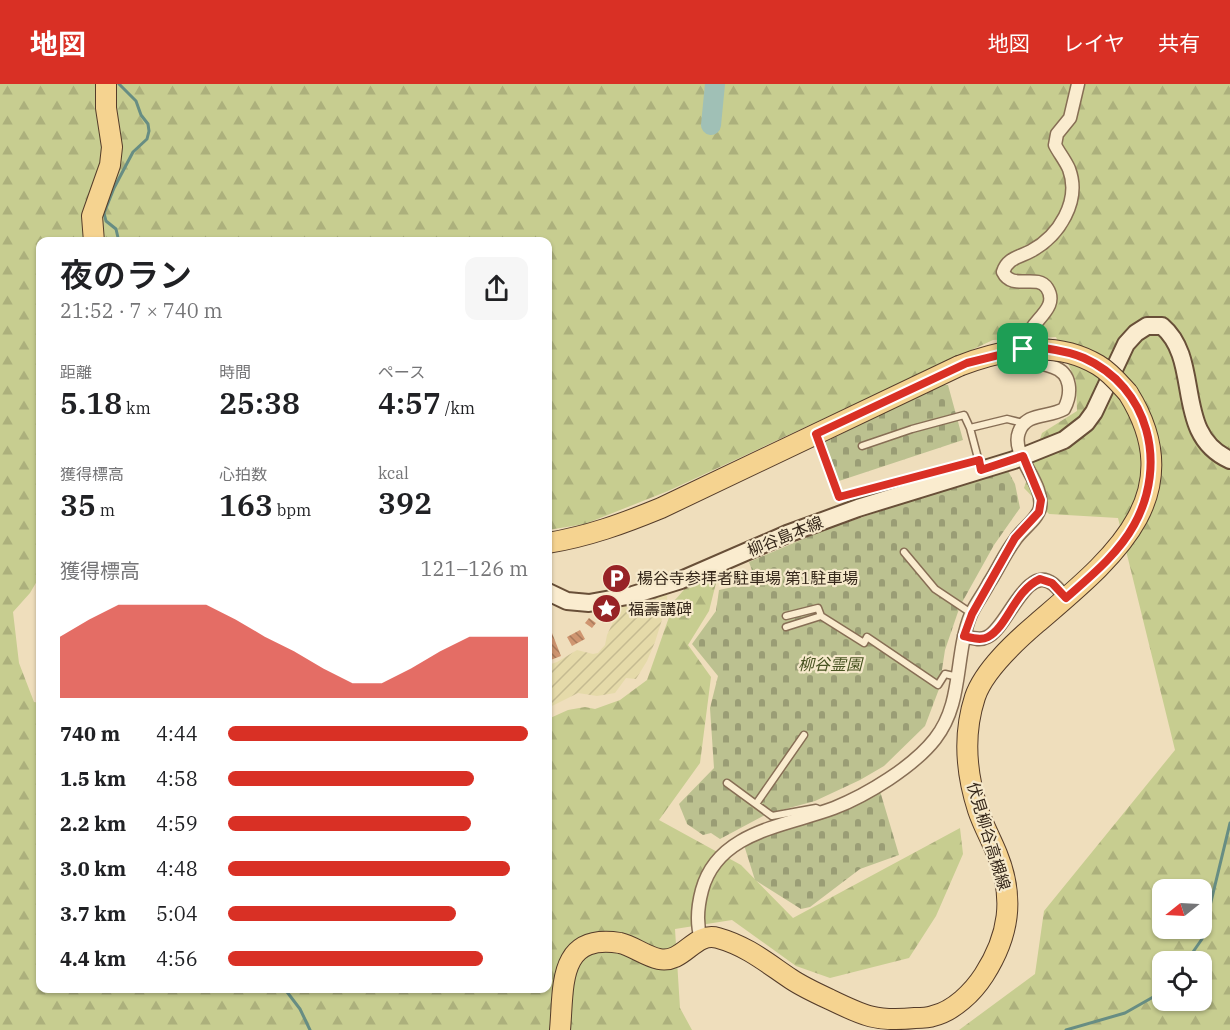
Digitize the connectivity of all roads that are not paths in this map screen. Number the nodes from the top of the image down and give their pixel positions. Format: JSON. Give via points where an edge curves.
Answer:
{"nodes":[{"id":1,"x":106,"y":84,"type":"edge"},
{"id":2,"x":1078,"y":84,"type":"edge"},
{"id":3,"x":94,"y":237,"type":"edge"},
{"id":4,"x":1023,"y":423,"type":"junction"},
{"id":5,"x":970,"y":428,"type":"junction"},
{"id":6,"x":816,"y":434,"type":"junction"},
{"id":7,"x":861,"y":446,"type":"dead end"},
{"id":8,"x":1023,"y":456,"type":"junction"},
{"id":9,"x":1230,"y":460,"type":"edge"},
{"id":10,"x":980,"y":465,"type":"junction"},
{"id":11,"x":552,"y":542,"type":"edge"},
{"id":12,"x":904,"y":552,"type":"dead end"},
{"id":13,"x":552,"y":594,"type":"edge"},
{"id":14,"x":1066,"y":598,"type":"junction"},
{"id":15,"x":972,"y":614,"type":"junction"},
{"id":16,"x":786,"y":616,"type":"dead end"},
{"id":17,"x":821,"y":616,"type":"junction"},
{"id":18,"x":786,"y":627,"type":"dead end"},
{"id":19,"x":964,"y":636,"type":"junction"},
{"id":20,"x":959,"y":678,"type":"junction"},
{"id":21,"x":804,"y":735,"type":"dead end"},
{"id":22,"x":727,"y":783,"type":"dead end"},
{"id":23,"x":756,"y":804,"type":"junction"},
{"id":24,"x":823,"y":811,"type":"junction"},
{"id":25,"x":701,"y":939,"type":"junction"},
{"id":26,"x":560,"y":1030,"type":"edge"}],
"edges":[{"from":1,"to":3,"type":"main road","via":[[112,147],[110,165],[92,216]]},
{"from":2,"to":4,"type":"street","via":[[1070,118],[1057,134],[1055,145],[1072,181],[1063,221],[1045,242],[1010,260],[1003,272],[1011,281],[1045,285],[1050,301],[1028,335],[1027,344],[1034,360],[1054,367],[1069,382],[1064,409],[1030,417]]},
{"from":4,"to":5,"type":"lane","via":[[1007,419]]},
{"from":4,"to":8,"type":"street","via":[[1017,444]]},
{"from":5,"to":7,"type":"lane","via":[[964,415]]},
{"from":5,"to":10,"type":"lane"},
{"from":6,"to":10,"type":"lane","via":[[839,497]]},
{"from":6,"to":11,"type":"main road","name":"伏見柳谷高槻線","via":[[660,508],[585,536]]},
{"from":6,"to":14,"type":"main road","name":"伏見柳谷高槻線","bridge":true,"via":[[959,366],[998,354],[1044,348],[1065,351],[1099,366],[1128,393],[1145,425],[1152,462],[1149,486],[1134,525],[1116,551]]},
{"from":8,"to":9,"type":"main road","name":"柳谷島本線","via":[[1064,440],[1086,423],[1126,344],[1147,326],[1162,326],[1174,338],[1201,436],[1218,454]]},
{"from":8,"to":10,"type":"main road","name":"柳谷島本線"},
{"from":8,"to":15,"type":"street","via":[[1041,500],[1039,512],[1015,538]]},
{"from":10,"to":13,"type":"main road","name":"柳谷島本線","via":[[848,511],[681,580],[633,595],[589,603],[567,601]]},
{"from":12,"to":15,"type":"lane","via":[[935,589]]},
{"from":14,"to":19,"type":"street","via":[[1052,583],[1040,579],[1030,584],[988,637]]},
{"from":14,"to":25,"type":"main road","name":"伏見柳谷高槻線","via":[[997,661],[976,694],[967,733],[969,771],[978,810],[999,857],[1008,907],[1005,932],[993,962],[979,983],[954,1007],[933,1017],[889,1021],[862,1015],[793,980],[746,947],[711,936]]},
{"from":15,"to":19,"type":"street"},
{"from":16,"to":17,"type":"lane","via":[[818,608]]},
{"from":17,"to":18,"type":"lane"},
{"from":17,"to":20,"type":"lane","via":[[864,643],[867,637],[938,685],[945,674]]},
{"from":19,"to":20,"type":"street"},
{"from":20,"to":24,"type":"street","via":[[949,719],[934,741],[876,789]]},
{"from":21,"to":23,"type":"lane"},
{"from":22,"to":23,"type":"lane"},
{"from":23,"to":24,"type":"lane","via":[[772,816],[816,808]]},
{"from":24,"to":25,"type":"street","via":[[770,828],[727,849],[704,882],[699,900]]},
{"from":25,"to":26,"type":"main road","via":[[683,953],[664,960],[621,944],[588,945],[573,953],[565,977]]}]}
